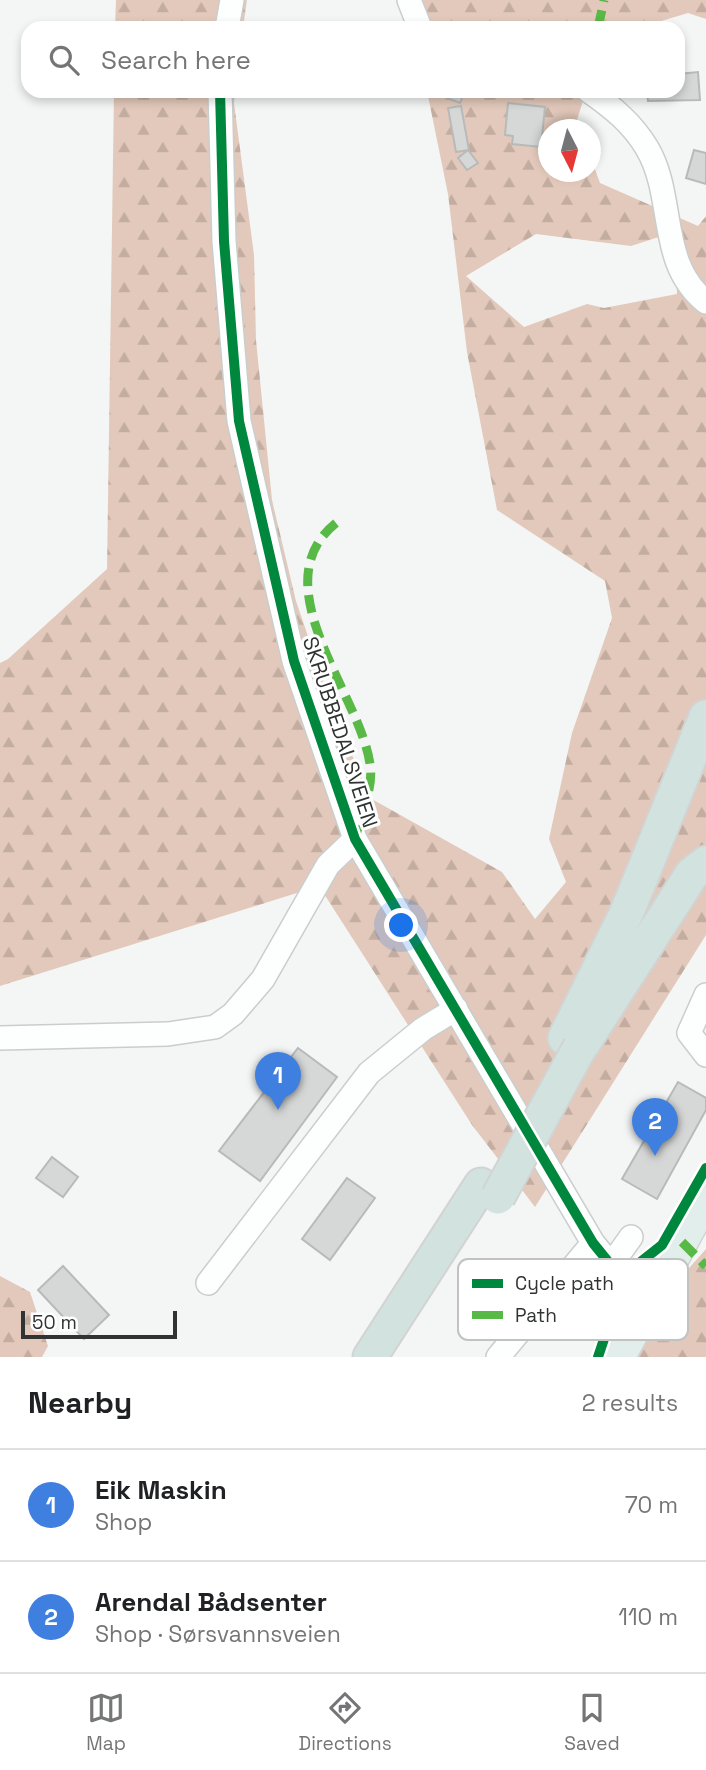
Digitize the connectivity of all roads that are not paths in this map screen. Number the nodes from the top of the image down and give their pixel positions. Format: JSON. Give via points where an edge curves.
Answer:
{"nodes":[{"id":1,"x":232,"y":0,"type":"edge"},
{"id":2,"x":410,"y":0,"type":"edge"},
{"id":3,"x":228,"y":21,"type":"edge"},
{"id":4,"x":418,"y":21,"type":"edge"},
{"id":5,"x":220,"y":98,"type":"edge"},
{"id":6,"x":598,"y":98,"type":"edge"},
{"id":7,"x":706,"y":302,"type":"edge"},
{"id":8,"x":706,"y":717,"type":"edge"},
{"id":9,"x":706,"y":777,"type":"edge"},
{"id":10,"x":355,"y":839,"type":"junction"},
{"id":11,"x":706,"y":863,"type":"edge"},
{"id":12,"x":706,"y":995,"type":"edge"},
{"id":13,"x":456,"y":1009,"type":"junction"},
{"id":14,"x":0,"y":1038,"type":"edge"},
{"id":15,"x":572,"y":1043,"type":"junction"},
{"id":16,"x":706,"y":1055,"type":"edge"},
{"id":17,"x":489,"y":1191,"type":"junction"},
{"id":18,"x":706,"y":1199,"type":"edge"},
{"id":19,"x":631,"y":1237,"type":"dead end"},
{"id":20,"x":593,"y":1243,"type":"junction"},
{"id":21,"x":580,"y":1259,"type":"edge"},
{"id":22,"x":606,"y":1259,"type":"edge"},
{"id":23,"x":615,"y":1259,"type":"edge"},
{"id":24,"x":672,"y":1259,"type":"edge"},
{"id":25,"x":208,"y":1283,"type":"dead end"},
{"id":26,"x":512,"y":1340,"type":"edge"},
{"id":27,"x":628,"y":1340,"type":"edge"},
{"id":28,"x":370,"y":1357,"type":"edge"},
{"id":29,"x":396,"y":1357,"type":"edge"},
{"id":30,"x":498,"y":1357,"type":"edge"},
{"id":31,"x":620,"y":1357,"type":"edge"}],
"edges":[{"from":1,"to":3,"type":"street"},
{"from":2,"to":4,"type":"street"},
{"from":5,"to":10,"type":"street","name":"SKRUBBEDALSVEIEN","via":[[224,241],[239,421],[294,661]]},
{"from":6,"to":7,"type":"street","via":[[632,125],[648,150],[659,178],[678,266]]},
{"from":8,"to":15,"type":"highway"},
{"from":9,"to":15,"type":"highway","via":[[641,926]]},
{"from":10,"to":13,"type":"street","name":"SKRUBBEDALSVEIEN"},
{"from":10,"to":14,"type":"street","via":[[328,865],[263,979],[233,1014],[215,1027],[169,1034]]},
{"from":11,"to":15,"type":"highway","via":[[692,874]]},
{"from":12,"to":16,"type":"street","via":[[688,1033]]},
{"from":13,"to":20,"type":"street","name":"SKRUBBEDALSVEIEN"},
{"from":13,"to":25,"type":"street","via":[[369,1073]]},
{"from":15,"to":17,"type":"highway","bridge":true},
{"from":17,"to":28,"type":"highway"},
{"from":17,"to":29,"type":"highway"},
{"from":18,"to":24,"type":"main road"},
{"from":19,"to":23,"type":"street"},
{"from":20,"to":21,"type":"street"},
{"from":20,"to":22,"type":"street","name":"SKRUBBEDALSVEIEN"},
{"from":26,"to":30,"type":"street"},
{"from":27,"to":31,"type":"main road"}]}
